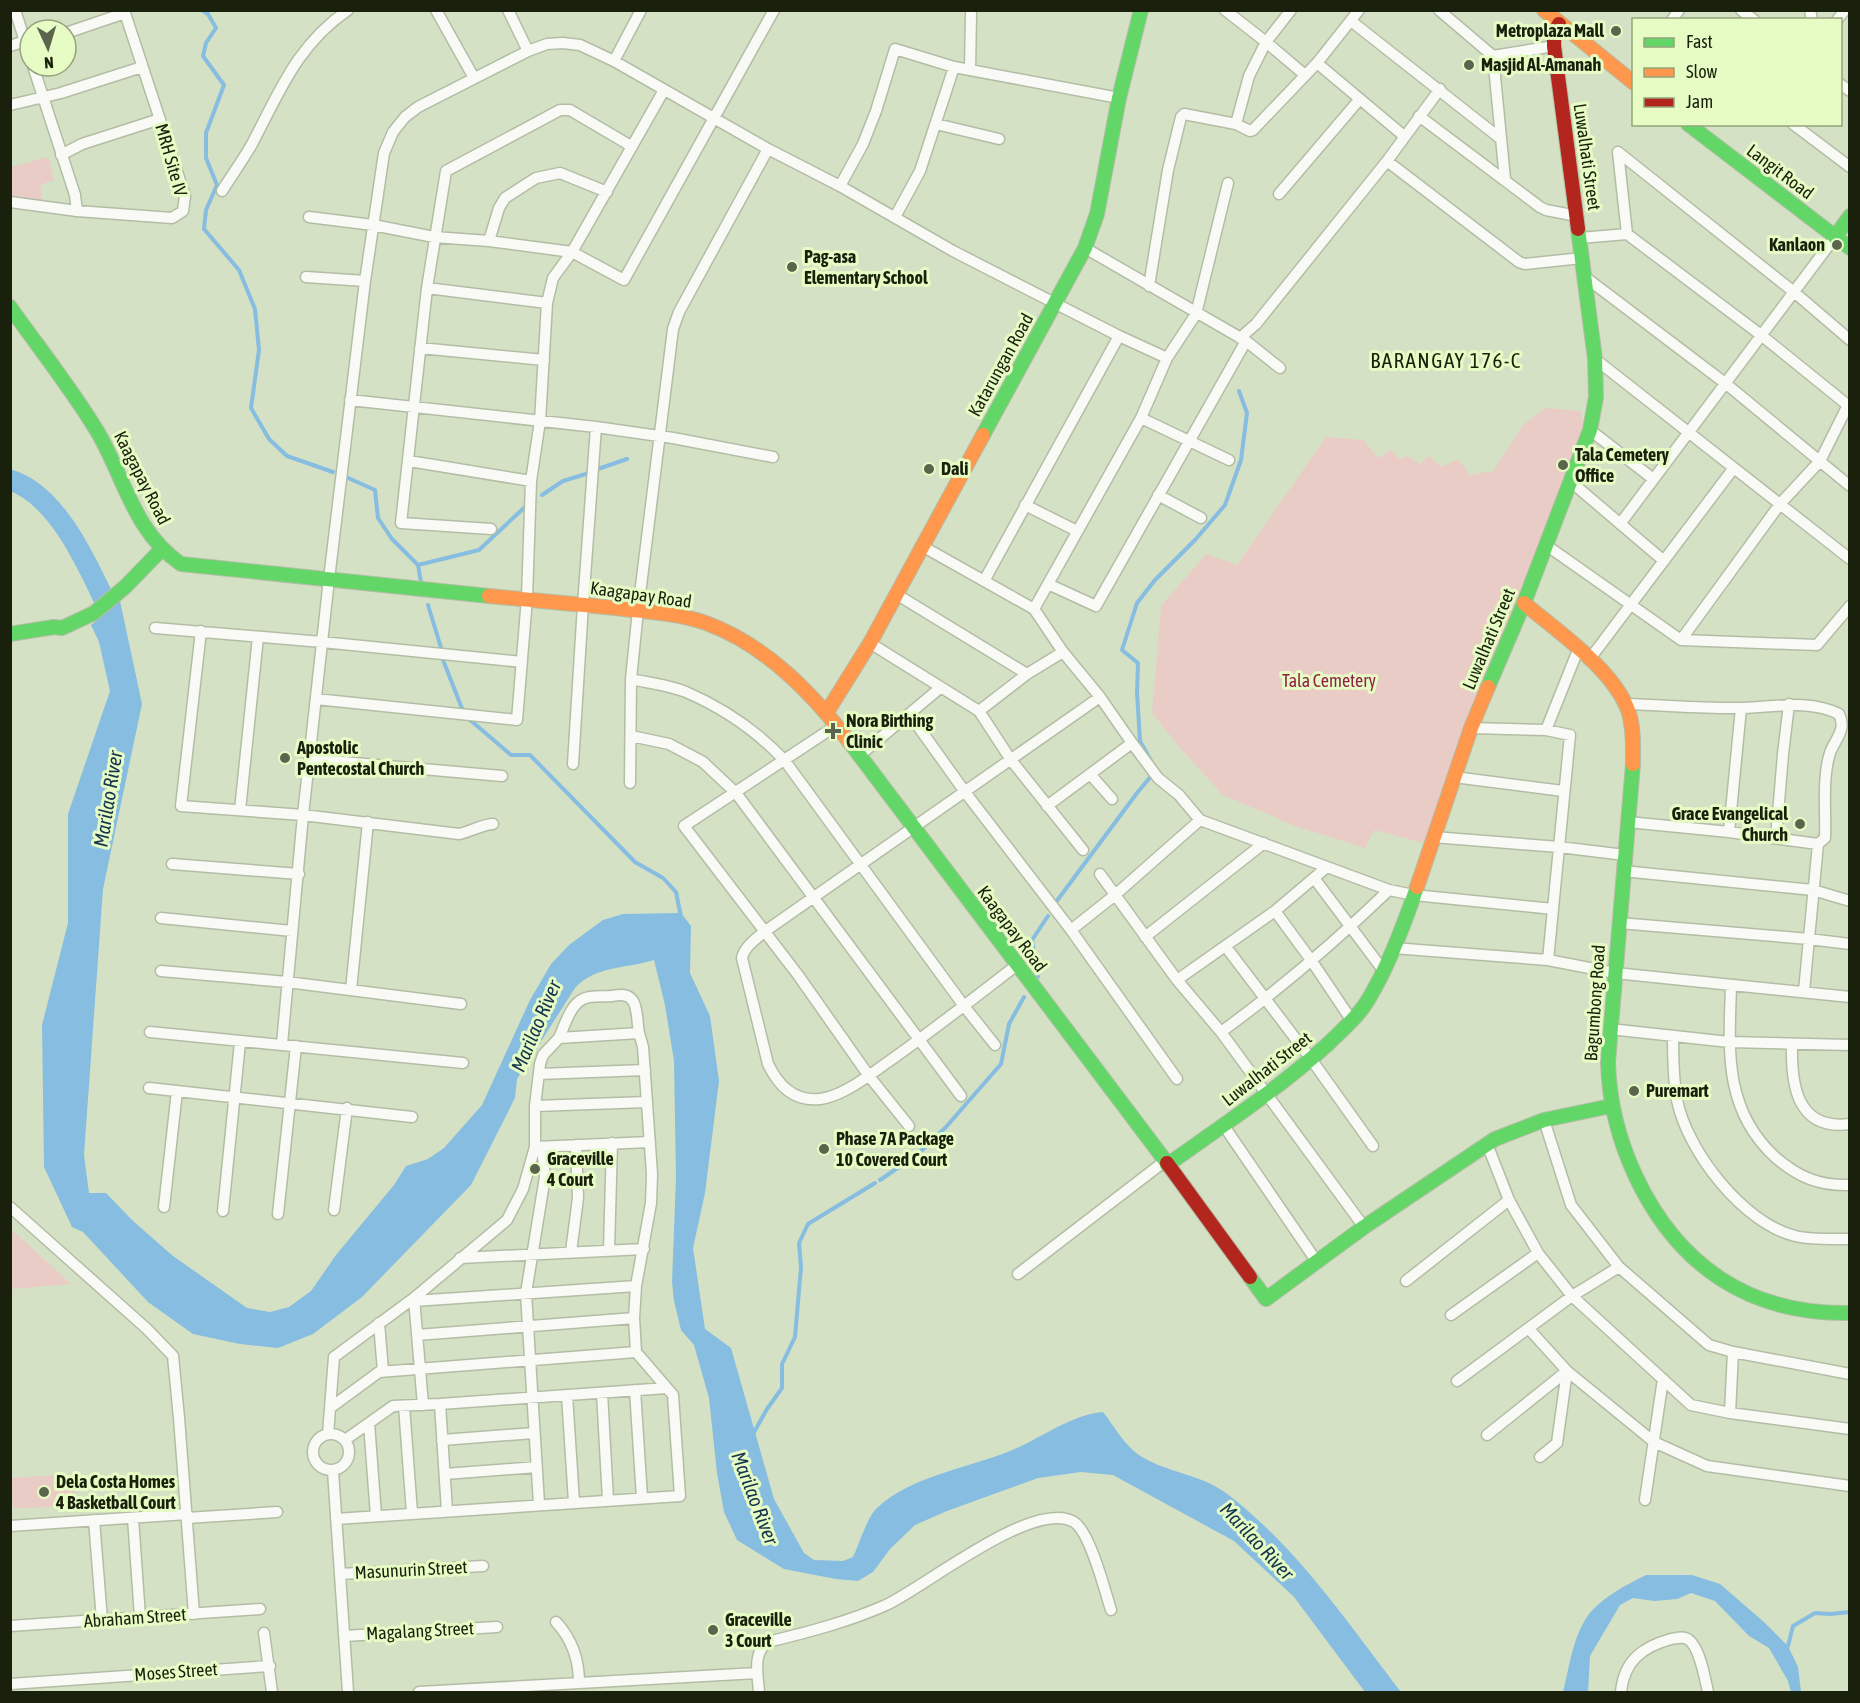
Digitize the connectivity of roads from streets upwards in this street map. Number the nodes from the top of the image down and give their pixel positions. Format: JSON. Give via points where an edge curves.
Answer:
{"nodes":[{"id":1,"x":348,"y":10,"type":"edge"},
{"id":2,"x":436,"y":10,"type":"edge"},
{"id":3,"x":508,"y":10,"type":"edge"},
{"id":4,"x":641,"y":10,"type":"edge"},
{"id":5,"x":1141,"y":10,"type":"edge"},
{"id":6,"x":1225,"y":10,"type":"edge"},
{"id":7,"x":1291,"y":10,"type":"edge"},
{"id":8,"x":1359,"y":10,"type":"edge"},
{"id":9,"x":1439,"y":10,"type":"edge"},
{"id":10,"x":1544,"y":10,"type":"edge"},
{"id":11,"x":772,"y":11,"type":"edge"},
{"id":12,"x":124,"y":12,"type":"edge"},
{"id":13,"x":970,"y":12,"type":"edge"},
{"id":14,"x":1351,"y":21,"type":"junction"},
{"id":15,"x":1559,"y":24,"type":"junction"},
{"id":16,"x":78,"y":29,"type":"edge"},
{"id":17,"x":1266,"y":42,"type":"junction"},
{"id":18,"x":1554,"y":46,"type":"junction"},
{"id":19,"x":528,"y":51,"type":"junction"},
{"id":20,"x":1493,"y":56,"type":"junction"},
{"id":21,"x":614,"y":61,"type":"junction"},
{"id":22,"x":1317,"y":63,"type":"junction"},
{"id":23,"x":142,"y":67,"type":"junction"},
{"id":24,"x":954,"y":67,"type":"junction"},
{"id":25,"x":970,"y":70,"type":"junction"},
{"id":26,"x":1305,"y":75,"type":"junction"},
{"id":27,"x":37,"y":78,"type":"edge"},
{"id":28,"x":474,"y":78,"type":"junction"},
{"id":29,"x":1632,"y":81,"type":"edge"},
{"id":30,"x":1440,"y":89,"type":"junction"},
{"id":31,"x":664,"y":90,"type":"junction"},
{"id":32,"x":44,"y":97,"type":"junction"},
{"id":33,"x":1119,"y":98,"type":"junction"},
{"id":34,"x":1359,"y":100,"type":"junction"},
{"id":35,"x":10,"y":105,"type":"edge"},
{"id":36,"x":1419,"y":116,"type":"junction"},
{"id":37,"x":714,"y":118,"type":"junction"},
{"id":38,"x":160,"y":119,"type":"junction"},
{"id":39,"x":936,"y":124,"type":"junction"},
{"id":40,"x":1236,"y":124,"type":"junction"},
{"id":41,"x":1691,"y":126,"type":"edge"},
{"id":42,"x":1796,"y":126,"type":"edge"},
{"id":43,"x":1404,"y":136,"type":"junction"},
{"id":44,"x":999,"y":139,"type":"dead end"},
{"id":45,"x":1501,"y":139,"type":"junction"},
{"id":46,"x":631,"y":146,"type":"junction"},
{"id":47,"x":768,"y":149,"type":"junction"},
{"id":48,"x":62,"y":155,"type":"junction"},
{"id":49,"x":1387,"y":161,"type":"junction"},
{"id":50,"x":1850,"y":167,"type":"edge"},
{"id":51,"x":1505,"y":179,"type":"junction"},
{"id":52,"x":1228,"y":183,"type":"dead end"},
{"id":53,"x":840,"y":186,"type":"junction"},
{"id":54,"x":222,"y":191,"type":"dead end"},
{"id":55,"x":607,"y":192,"type":"junction"},
{"id":56,"x":1279,"y":194,"type":"dead end"},
{"id":57,"x":10,"y":202,"type":"edge"},
{"id":58,"x":77,"y":211,"type":"junction"},
{"id":59,"x":1577,"y":216,"type":"junction"},
{"id":60,"x":1850,"y":216,"type":"edge"},
{"id":61,"x":309,"y":217,"type":"dead end"},
{"id":62,"x":895,"y":217,"type":"junction"},
{"id":63,"x":373,"y":225,"type":"junction"},
{"id":64,"x":1627,"y":234,"type":"junction"},
{"id":65,"x":434,"y":237,"type":"junction"},
{"id":66,"x":1835,"y":237,"type":"junction"},
{"id":67,"x":1580,"y":238,"type":"junction"},
{"id":68,"x":489,"y":241,"type":"junction"},
{"id":69,"x":1085,"y":248,"type":"junction"},
{"id":70,"x":1850,"y":248,"type":"edge"},
{"id":71,"x":572,"y":252,"type":"junction"},
{"id":72,"x":1582,"y":258,"type":"junction"},
{"id":73,"x":306,"y":277,"type":"dead end"},
{"id":74,"x":1585,"y":277,"type":"junction"},
{"id":75,"x":365,"y":281,"type":"junction"},
{"id":76,"x":1149,"y":286,"type":"junction"},
{"id":77,"x":427,"y":288,"type":"junction"},
{"id":78,"x":1794,"y":292,"type":"junction"},
{"id":79,"x":548,"y":303,"type":"junction"},
{"id":80,"x":1057,"y":303,"type":"junction"},
{"id":81,"x":10,"y":307,"type":"edge"},
{"id":82,"x":1196,"y":314,"type":"junction"},
{"id":83,"x":1761,"y":335,"type":"junction"},
{"id":84,"x":1119,"y":336,"type":"junction"},
{"id":85,"x":1243,"y":340,"type":"junction"},
{"id":86,"x":1850,"y":340,"type":"edge"},
{"id":87,"x":420,"y":348,"type":"junction"},
{"id":88,"x":1167,"y":358,"type":"junction"},
{"id":89,"x":1595,"y":359,"type":"junction"},
{"id":90,"x":544,"y":360,"type":"junction"},
{"id":91,"x":1280,"y":368,"type":"dead end"},
{"id":92,"x":1725,"y":383,"type":"junction"},
{"id":93,"x":350,"y":400,"type":"junction"},
{"id":94,"x":413,"y":406,"type":"junction"},
{"id":95,"x":1849,"y":406,"type":"edge"},
{"id":96,"x":1141,"y":418,"type":"junction"},
{"id":97,"x":540,"y":421,"type":"junction"},
{"id":98,"x":596,"y":427,"type":"junction"},
{"id":99,"x":1590,"y":430,"type":"junction"},
{"id":100,"x":1687,"y":433,"type":"junction"},
{"id":101,"x":659,"y":436,"type":"junction"},
{"id":102,"x":1187,"y":442,"type":"junction"},
{"id":103,"x":773,"y":457,"type":"dead end"},
{"id":104,"x":409,"y":460,"type":"junction"},
{"id":105,"x":1229,"y":460,"type":"dead end"},
{"id":106,"x":1820,"y":461,"type":"junction"},
{"id":107,"x":1733,"y":469,"type":"junction"},
{"id":108,"x":1652,"y":478,"type":"junction"},
{"id":109,"x":531,"y":481,"type":"junction"},
{"id":110,"x":1570,"y":481,"type":"junction"},
{"id":111,"x":1850,"y":486,"type":"edge"},
{"id":112,"x":1158,"y":495,"type":"junction"},
{"id":113,"x":1780,"y":504,"type":"junction"},
{"id":114,"x":1025,"y":505,"type":"junction"},
{"id":115,"x":1201,"y":518,"type":"dead end"},
{"id":116,"x":1620,"y":524,"type":"junction"},
{"id":117,"x":491,"y":529,"type":"dead end"},
{"id":118,"x":1077,"y":531,"type":"junction"},
{"id":119,"x":1546,"y":545,"type":"junction"},
{"id":120,"x":922,"y":546,"type":"junction"},
{"id":121,"x":161,"y":549,"type":"junction"},
{"id":122,"x":1850,"y":559,"type":"edge"},
{"id":123,"x":1664,"y":561,"type":"junction"},
{"id":124,"x":329,"y":579,"type":"junction"},
{"id":125,"x":984,"y":581,"type":"junction"},
{"id":126,"x":1048,"y":584,"type":"junction"},
{"id":127,"x":896,"y":594,"type":"junction"},
{"id":128,"x":527,"y":598,"type":"junction"},
{"id":129,"x":1524,"y":603,"type":"junction"},
{"id":130,"x":583,"y":605,"type":"junction"},
{"id":131,"x":1630,"y":605,"type":"junction"},
{"id":132,"x":1850,"y":606,"type":"edge"},
{"id":133,"x":1034,"y":609,"type":"junction"},
{"id":134,"x":638,"y":610,"type":"junction"},
{"id":135,"x":155,"y":628,"type":"dead end"},
{"id":136,"x":201,"y":631,"type":"junction"},
{"id":137,"x":10,"y":634,"type":"edge"},
{"id":138,"x":258,"y":637,"type":"junction"},
{"id":139,"x":1680,"y":640,"type":"junction"},
{"id":140,"x":322,"y":642,"type":"junction"},
{"id":141,"x":870,"y":643,"type":"junction"},
{"id":142,"x":1578,"y":650,"type":"junction"},
{"id":143,"x":1063,"y":652,"type":"junction"},
{"id":144,"x":1589,"y":660,"type":"junction"},
{"id":145,"x":522,"y":662,"type":"junction"},
{"id":146,"x":1027,"y":674,"type":"junction"},
{"id":147,"x":631,"y":679,"type":"junction"},
{"id":148,"x":940,"y":688,"type":"junction"},
{"id":149,"x":1100,"y":697,"type":"junction"},
{"id":150,"x":316,"y":699,"type":"junction"},
{"id":151,"x":1626,"y":704,"type":"junction"},
{"id":152,"x":1789,"y":704,"type":"junction"},
{"id":153,"x":1741,"y":708,"type":"junction"},
{"id":154,"x":979,"y":711,"type":"junction"},
{"id":155,"x":827,"y":712,"type":"junction"},
{"id":156,"x":910,"y":715,"type":"junction"},
{"id":157,"x":837,"y":725,"type":"junction"},
{"id":158,"x":1471,"y":728,"type":"junction"},
{"id":159,"x":1546,"y":730,"type":"junction"},
{"id":160,"x":631,"y":736,"type":"junction"},
{"id":161,"x":1132,"y":743,"type":"junction"},
{"id":162,"x":859,"y":756,"type":"junction"},
{"id":163,"x":309,"y":759,"type":"junction"},
{"id":164,"x":1011,"y":760,"type":"junction"},
{"id":165,"x":785,"y":761,"type":"junction"},
{"id":166,"x":573,"y":764,"type":"dead end"},
{"id":167,"x":1090,"y":774,"type":"junction"},
{"id":168,"x":502,"y":776,"type":"dead end"},
{"id":169,"x":1454,"y":777,"type":"junction"},
{"id":170,"x":630,"y":783,"type":"dead end"},
{"id":171,"x":1563,"y":791,"type":"junction"},
{"id":172,"x":965,"y":792,"type":"junction"},
{"id":173,"x":736,"y":793,"type":"junction"},
{"id":174,"x":1112,"y":799,"type":"dead end"},
{"id":175,"x":1047,"y":806,"type":"junction"},
{"id":176,"x":240,"y":810,"type":"junction"},
{"id":177,"x":303,"y":815,"type":"junction"},
{"id":178,"x":1200,"y":820,"type":"junction"},
{"id":179,"x":368,"y":822,"type":"junction"},
{"id":180,"x":1628,"y":822,"type":"junction"},
{"id":181,"x":493,"y":824,"type":"dead end"},
{"id":182,"x":913,"y":828,"type":"junction"},
{"id":183,"x":1729,"y":832,"type":"junction"},
{"id":184,"x":1433,"y":837,"type":"junction"},
{"id":185,"x":1776,"y":838,"type":"junction"},
{"id":186,"x":1264,"y":843,"type":"junction"},
{"id":187,"x":1818,"y":844,"type":"junction"},
{"id":188,"x":1559,"y":848,"type":"junction"},
{"id":189,"x":1083,"y":850,"type":"dead end"},
{"id":190,"x":1625,"y":855,"type":"junction"},
{"id":191,"x":172,"y":864,"type":"dead end"},
{"id":192,"x":860,"y":865,"type":"junction"},
{"id":193,"x":1328,"y":867,"type":"junction"},
{"id":194,"x":1623,"y":871,"type":"junction"},
{"id":195,"x":299,"y":874,"type":"junction"},
{"id":196,"x":1100,"y":874,"type":"dead end"},
{"id":197,"x":1314,"y":878,"type":"junction"},
{"id":198,"x":1389,"y":890,"type":"junction"},
{"id":199,"x":1813,"y":890,"type":"junction"},
{"id":200,"x":1115,"y":895,"type":"junction"},
{"id":201,"x":1414,"y":895,"type":"junction"},
{"id":202,"x":813,"y":898,"type":"junction"},
{"id":203,"x":1850,"y":901,"type":"edge"},
{"id":204,"x":1553,"y":909,"type":"junction"},
{"id":205,"x":1275,"y":911,"type":"junction"},
{"id":206,"x":161,"y":918,"type":"dead end"},
{"id":207,"x":1619,"y":923,"type":"junction"},
{"id":208,"x":1350,"y":928,"type":"junction"},
{"id":209,"x":1071,"y":930,"type":"junction"},
{"id":210,"x":292,"y":932,"type":"junction"},
{"id":211,"x":765,"y":932,"type":"junction"},
{"id":212,"x":1146,"y":937,"type":"junction"},
{"id":213,"x":1809,"y":939,"type":"junction"},
{"id":214,"x":1850,"y":944,"type":"edge"},
{"id":215,"x":1226,"y":947,"type":"junction"},
{"id":216,"x":1394,"y":948,"type":"junction"},
{"id":217,"x":1311,"y":960,"type":"junction"},
{"id":218,"x":1548,"y":960,"type":"junction"},
{"id":219,"x":1017,"y":965,"type":"junction"},
{"id":220,"x":161,"y":970,"type":"dead end"},
{"id":221,"x":1383,"y":970,"type":"junction"},
{"id":222,"x":1615,"y":973,"type":"junction"},
{"id":223,"x":1177,"y":980,"type":"junction"},
{"id":224,"x":287,"y":982,"type":"junction"},
{"id":225,"x":1731,"y":986,"type":"junction"},
{"id":226,"x":351,"y":990,"type":"junction"},
{"id":227,"x":1804,"y":991,"type":"junction"},
{"id":228,"x":1850,"y":997,"type":"edge"},
{"id":229,"x":1266,"y":1000,"type":"junction"},
{"id":230,"x":461,"y":1004,"type":"dead end"},
{"id":231,"x":964,"y":1006,"type":"junction"},
{"id":232,"x":1352,"y":1021,"type":"junction"},
{"id":233,"x":1610,"y":1029,"type":"junction"},
{"id":234,"x":150,"y":1032,"type":"dead end"},
{"id":235,"x":1221,"y":1032,"type":"junction"},
{"id":236,"x":639,"y":1033,"type":"junction"},
{"id":237,"x":1673,"y":1036,"type":"junction"},
{"id":238,"x":559,"y":1038,"type":"junction"},
{"id":239,"x":919,"y":1041,"type":"junction"},
{"id":240,"x":240,"y":1042,"type":"junction"},
{"id":241,"x":1729,"y":1042,"type":"junction"},
{"id":242,"x":282,"y":1044,"type":"junction"},
{"id":243,"x":995,"y":1045,"type":"dead end"},
{"id":244,"x":1792,"y":1045,"type":"junction"},
{"id":245,"x":1850,"y":1045,"type":"edge"},
{"id":246,"x":296,"y":1046,"type":"junction"},
{"id":247,"x":1311,"y":1059,"type":"junction"},
{"id":248,"x":463,"y":1063,"type":"dead end"},
{"id":249,"x":645,"y":1070,"type":"junction"},
{"id":250,"x":539,"y":1074,"type":"junction"},
{"id":251,"x":868,"y":1076,"type":"junction"},
{"id":252,"x":1177,"y":1079,"type":"dead end"},
{"id":253,"x":149,"y":1088,"type":"dead end"},
{"id":254,"x":177,"y":1091,"type":"junction"},
{"id":255,"x":1267,"y":1095,"type":"junction"},
{"id":256,"x":961,"y":1096,"type":"dead end"},
{"id":257,"x":234,"y":1097,"type":"junction"},
{"id":258,"x":647,"y":1102,"type":"junction"},
{"id":259,"x":291,"y":1103,"type":"junction"},
{"id":260,"x":535,"y":1106,"type":"junction"},
{"id":261,"x":1611,"y":1106,"type":"junction"},
{"id":262,"x":347,"y":1108,"type":"junction"},
{"id":263,"x":412,"y":1117,"type":"dead end"},
{"id":264,"x":1544,"y":1120,"type":"junction"},
{"id":265,"x":1850,"y":1124,"type":"edge"},
{"id":266,"x":1224,"y":1125,"type":"junction"},
{"id":267,"x":909,"y":1126,"type":"dead end"},
{"id":268,"x":650,"y":1142,"type":"junction"},
{"id":269,"x":612,"y":1143,"type":"junction"},
{"id":270,"x":1487,"y":1144,"type":"junction"},
{"id":271,"x":576,"y":1145,"type":"junction"},
{"id":272,"x":1373,"y":1146,"type":"dead end"},
{"id":273,"x":538,"y":1147,"type":"junction"},
{"id":274,"x":1166,"y":1163,"type":"junction"},
{"id":275,"x":1850,"y":1185,"type":"edge"},
{"id":276,"x":1509,"y":1200,"type":"junction"},
{"id":277,"x":10,"y":1207,"type":"edge"},
{"id":278,"x":164,"y":1207,"type":"dead end"},
{"id":279,"x":334,"y":1210,"type":"dead end"},
{"id":280,"x":223,"y":1211,"type":"dead end"},
{"id":281,"x":278,"y":1214,"type":"dead end"},
{"id":282,"x":1364,"y":1227,"type":"junction"},
{"id":283,"x":1850,"y":1239,"type":"edge"},
{"id":284,"x":644,"y":1249,"type":"junction"},
{"id":285,"x":609,"y":1250,"type":"junction"},
{"id":286,"x":571,"y":1252,"type":"junction"},
{"id":287,"x":1538,"y":1253,"type":"junction"},
{"id":288,"x":531,"y":1256,"type":"junction"},
{"id":289,"x":460,"y":1258,"type":"junction"},
{"id":290,"x":1317,"y":1262,"type":"junction"},
{"id":291,"x":1619,"y":1267,"type":"junction"},
{"id":292,"x":1018,"y":1274,"type":"dead end"},
{"id":293,"x":1406,"y":1281,"type":"dead end"},
{"id":294,"x":636,"y":1286,"type":"junction"},
{"id":295,"x":526,"y":1293,"type":"junction"},
{"id":296,"x":1572,"y":1296,"type":"junction"},
{"id":297,"x":414,"y":1300,"type":"junction"},
{"id":298,"x":1850,"y":1313,"type":"edge"},
{"id":299,"x":1451,"y":1315,"type":"dead end"},
{"id":300,"x":634,"y":1318,"type":"junction"},
{"id":301,"x":379,"y":1323,"type":"junction"},
{"id":302,"x":526,"y":1326,"type":"junction"},
{"id":303,"x":1529,"y":1329,"type":"junction"},
{"id":304,"x":417,"y":1335,"type":"junction"},
{"id":305,"x":636,"y":1352,"type":"junction"},
{"id":306,"x":1733,"y":1352,"type":"junction"},
{"id":307,"x":529,"y":1360,"type":"junction"},
{"id":308,"x":420,"y":1369,"type":"junction"},
{"id":309,"x":382,"y":1371,"type":"junction"},
{"id":310,"x":1567,"y":1371,"type":"junction"},
{"id":311,"x":1850,"y":1374,"type":"edge"},
{"id":312,"x":1663,"y":1379,"type":"junction"},
{"id":313,"x":1457,"y":1381,"type":"dead end"},
{"id":314,"x":667,"y":1388,"type":"junction"},
{"id":315,"x":635,"y":1390,"type":"junction"},
{"id":316,"x":602,"y":1393,"type":"junction"},
{"id":317,"x":567,"y":1395,"type":"junction"},
{"id":318,"x":532,"y":1398,"type":"junction"},
{"id":319,"x":440,"y":1404,"type":"junction"},
{"id":320,"x":423,"y":1405,"type":"junction"},
{"id":321,"x":404,"y":1406,"type":"junction"},
{"id":322,"x":330,"y":1408,"type":"junction"},
{"id":323,"x":1730,"y":1413,"type":"junction"},
{"id":324,"x":369,"y":1423,"type":"junction"},
{"id":325,"x":1850,"y":1429,"type":"edge"},
{"id":326,"x":534,"y":1433,"type":"junction"},
{"id":327,"x":328,"y":1434,"type":"junction"},
{"id":328,"x":1487,"y":1435,"type":"dead end"},
{"id":329,"x":345,"y":1440,"type":"junction"},
{"id":330,"x":442,"y":1440,"type":"junction"},
{"id":331,"x":1654,"y":1442,"type":"junction"},
{"id":332,"x":1540,"y":1457,"type":"dead end"},
{"id":333,"x":537,"y":1467,"type":"junction"},
{"id":334,"x":333,"y":1471,"type":"junction"},
{"id":335,"x":445,"y":1474,"type":"junction"},
{"id":336,"x":1850,"y":1486,"type":"edge"},
{"id":337,"x":642,"y":1498,"type":"junction"},
{"id":338,"x":608,"y":1500,"type":"junction"},
{"id":339,"x":1645,"y":1500,"type":"dead end"},
{"id":340,"x":574,"y":1502,"type":"junction"},
{"id":341,"x":539,"y":1504,"type":"junction"},
{"id":342,"x":447,"y":1511,"type":"junction"},
{"id":343,"x":277,"y":1512,"type":"dead end"},
{"id":344,"x":412,"y":1513,"type":"junction"},
{"id":345,"x":187,"y":1516,"type":"junction"},
{"id":346,"x":376,"y":1516,"type":"junction"},
{"id":347,"x":133,"y":1518,"type":"junction"},
{"id":348,"x":336,"y":1519,"type":"junction"},
{"id":349,"x":94,"y":1520,"type":"junction"},
{"id":350,"x":10,"y":1526,"type":"edge"},
{"id":351,"x":483,"y":1566,"type":"dead end"},
{"id":352,"x":340,"y":1574,"type":"junction"},
{"id":353,"x":260,"y":1609,"type":"dead end"},
{"id":354,"x":1111,"y":1610,"type":"dead end"},
{"id":355,"x":194,"y":1614,"type":"junction"},
{"id":356,"x":140,"y":1617,"type":"junction"},
{"id":357,"x":102,"y":1620,"type":"junction"},
{"id":358,"x":556,"y":1622,"type":"dead end"},
{"id":359,"x":10,"y":1626,"type":"edge"},
{"id":360,"x":497,"y":1627,"type":"dead end"},
{"id":361,"x":264,"y":1633,"type":"dead end"},
{"id":362,"x":344,"y":1636,"type":"junction"},
{"id":363,"x":270,"y":1666,"type":"junction"},
{"id":364,"x":757,"y":1673,"type":"junction"},
{"id":365,"x":579,"y":1683,"type":"junction"},
{"id":366,"x":10,"y":1684,"type":"edge"},
{"id":367,"x":272,"y":1692,"type":"edge"},
{"id":368,"x":348,"y":1692,"type":"edge"},
{"id":369,"x":418,"y":1692,"type":"edge"},
{"id":370,"x":759,"y":1692,"type":"edge"},
{"id":371,"x":1621,"y":1692,"type":"edge"},
{"id":372,"x":1708,"y":1692,"type":"edge"}],
"edges":[{"from":1,"to":54,"type":"street","via":[[319,34],[297,60]]},
{"from":2,"to":28,"type":"street"},
{"from":3,"to":19,"type":"street"},
{"from":4,"to":21,"type":"street"},
{"from":5,"to":33,"type":"street","name":"Katarungan Road"},
{"from":6,"to":17,"type":"street"},
{"from":7,"to":17,"type":"street"},
{"from":8,"to":14,"type":"street"},
{"from":9,"to":20,"type":"street"},
{"from":10,"to":15,"type":"street"},
{"from":11,"to":37,"type":"street"},
{"from":12,"to":16,"type":"street"},
{"from":12,"to":23,"type":"street","name":"MRH Site IV"},
{"from":13,"to":25,"type":"street"},
{"from":14,"to":22,"type":"street"},
{"from":14,"to":30,"type":"street"},
{"from":15,"to":18,"type":"street","name":"Luwalhati Street"},
{"from":15,"to":29,"type":"street"},
{"from":17,"to":26,"type":"street"},
{"from":17,"to":40,"type":"street","via":[[1249,76]]},
{"from":18,"to":20,"type":"street"},
{"from":18,"to":59,"type":"street","name":"Luwalhati Street"},
{"from":19,"to":21,"type":"street","via":[[563,43],[580,45]]},
{"from":19,"to":28,"type":"street"},
{"from":20,"to":45,"type":"street"},
{"from":21,"to":31,"type":"street"},
{"from":22,"to":26,"type":"street"},
{"from":22,"to":34,"type":"street"},
{"from":23,"to":32,"type":"street"},
{"from":23,"to":38,"type":"street","name":"MRH Site IV"},
{"from":24,"to":25,"type":"street"},
{"from":24,"to":39,"type":"street"},
{"from":24,"to":53,"type":"street","via":[[894,49],[863,144]]},
{"from":25,"to":33,"type":"street"},
{"from":26,"to":40,"type":"street","via":[[1253,130]]},
{"from":27,"to":32,"type":"street"},
{"from":28,"to":63,"type":"street","via":[[418,107],[393,132],[384,153]]},
{"from":30,"to":36,"type":"street"},
{"from":30,"to":45,"type":"street"},
{"from":31,"to":37,"type":"street"},
{"from":31,"to":46,"type":"street"},
{"from":32,"to":35,"type":"street"},
{"from":32,"to":48,"type":"street"},
{"from":33,"to":69,"type":"street","name":"Katarungan Road","via":[[1097,214]]},
{"from":34,"to":43,"type":"street"},
{"from":34,"to":56,"type":"street"},
{"from":36,"to":43,"type":"street"},
{"from":36,"to":51,"type":"street"},
{"from":37,"to":47,"type":"street"},
{"from":37,"to":71,"type":"street","via":[[624,280]]},
{"from":38,"to":48,"type":"street","via":[[82,144]]},
{"from":38,"to":58,"type":"street","name":"MRH Site IV","via":[[185,196],[183,211],[172,218]]},
{"from":39,"to":44,"type":"street"},
{"from":39,"to":62,"type":"street","via":[[920,171]]},
{"from":40,"to":76,"type":"street","via":[[1184,114],[1181,117]]},
{"from":41,"to":66,"type":"street","name":"Langit Road"},
{"from":42,"to":50,"type":"street"},
{"from":43,"to":49,"type":"street"},
{"from":45,"to":51,"type":"street"},
{"from":46,"to":55,"type":"street"},
{"from":46,"to":65,"type":"street","via":[[570,111],[556,112],[447,169]]},
{"from":47,"to":53,"type":"street"},
{"from":47,"to":101,"type":"street","via":[[679,312],[673,329]]},
{"from":48,"to":58,"type":"street"},
{"from":49,"to":72,"type":"street","via":[[1519,262]]},
{"from":49,"to":85,"type":"street"},
{"from":51,"to":59,"type":"street","via":[[1540,207]]},
{"from":52,"to":82,"type":"street"},
{"from":53,"to":62,"type":"street"},
{"from":55,"to":68,"type":"street","via":[[560,173],[536,178],[505,198]]},
{"from":55,"to":71,"type":"street"},
{"from":57,"to":58,"type":"street","name":"MRH Site IV"},
{"from":59,"to":67,"type":"street","name":"Luwalhati Street"},
{"from":60,"to":66,"type":"street"},
{"from":61,"to":63,"type":"street"},
{"from":62,"to":80,"type":"street"},
{"from":63,"to":65,"type":"street"},
{"from":63,"to":75,"type":"street"},
{"from":64,"to":67,"type":"street"},
{"from":64,"to":78,"type":"street","via":[[1618,152]]},
{"from":64,"to":83,"type":"street"},
{"from":65,"to":68,"type":"street"},
{"from":65,"to":77,"type":"street"},
{"from":66,"to":70,"type":"street","name":"Langit Road"},
{"from":66,"to":78,"type":"street"},
{"from":67,"to":72,"type":"street","name":"Luwalhati Street"},
{"from":68,"to":71,"type":"street"},
{"from":69,"to":76,"type":"street"},
{"from":69,"to":80,"type":"street","name":"Katarungan Road"},
{"from":71,"to":79,"type":"street","via":[[553,278]]},
{"from":72,"to":74,"type":"street","name":"Luwalhati Street"},
{"from":73,"to":75,"type":"street"},
{"from":74,"to":89,"type":"street","name":"Luwalhati Street"},
{"from":74,"to":92,"type":"street"},
{"from":75,"to":93,"type":"street"},
{"from":76,"to":82,"type":"street"},
{"from":77,"to":79,"type":"street"},
{"from":77,"to":87,"type":"street"},
{"from":78,"to":83,"type":"street"},
{"from":78,"to":86,"type":"street"},
{"from":79,"to":90,"type":"street"},
{"from":80,"to":84,"type":"street"},
{"from":80,"to":120,"type":"street","name":"Katarungan Road"},
{"from":81,"to":121,"type":"street","name":"Kaagapay Road","via":[[99,432],[142,523]]},
{"from":82,"to":85,"type":"street"},
{"from":82,"to":88,"type":"street"},
{"from":83,"to":92,"type":"street"},
{"from":83,"to":95,"type":"street"},
{"from":84,"to":88,"type":"street"},
{"from":84,"to":114,"type":"street"},
{"from":85,"to":91,"type":"street"},
{"from":85,"to":102,"type":"street"},
{"from":87,"to":90,"type":"street"},
{"from":87,"to":94,"type":"street"},
{"from":88,"to":96,"type":"street"},
{"from":89,"to":99,"type":"street","name":"Luwalhati Street","via":[[1596,397]]},
{"from":89,"to":100,"type":"street"},
{"from":90,"to":97,"type":"street"},
{"from":92,"to":100,"type":"street"},
{"from":92,"to":106,"type":"street"},
{"from":93,"to":94,"type":"street"},
{"from":93,"to":124,"type":"street"},
{"from":94,"to":97,"type":"street"},
{"from":94,"to":104,"type":"street"},
{"from":95,"to":106,"type":"street"},
{"from":96,"to":102,"type":"street"},
{"from":96,"to":118,"type":"street"},
{"from":97,"to":98,"type":"street"},
{"from":97,"to":109,"type":"street"},
{"from":98,"to":101,"type":"street"},
{"from":98,"to":130,"type":"street"},
{"from":99,"to":108,"type":"street"},
{"from":99,"to":110,"type":"street","name":"Luwalhati Street"},
{"from":100,"to":107,"type":"street"},
{"from":100,"to":108,"type":"street"},
{"from":101,"to":103,"type":"street"},
{"from":101,"to":134,"type":"street"},
{"from":102,"to":105,"type":"street"},
{"from":102,"to":112,"type":"street"},
{"from":104,"to":109,"type":"street"},
{"from":104,"to":117,"type":"street","via":[[401,523]]},
{"from":106,"to":111,"type":"street"},
{"from":106,"to":113,"type":"street"},
{"from":107,"to":113,"type":"street"},
{"from":107,"to":123,"type":"street"},
{"from":108,"to":116,"type":"street"},
{"from":109,"to":128,"type":"street"},
{"from":110,"to":116,"type":"street"},
{"from":110,"to":119,"type":"street","name":"Luwalhati Street"},
{"from":112,"to":115,"type":"street"},
{"from":112,"to":126,"type":"street","via":[[1096,606]]},
{"from":113,"to":122,"type":"street"},
{"from":113,"to":139,"type":"street"},
{"from":114,"to":118,"type":"street"},
{"from":114,"to":125,"type":"street"},
{"from":116,"to":123,"type":"street"},
{"from":118,"to":126,"type":"street"},
{"from":119,"to":129,"type":"street","name":"Luwalhati Street"},
{"from":119,"to":131,"type":"street"},
{"from":120,"to":125,"type":"street"},
{"from":120,"to":127,"type":"street","name":"Katarungan Road"},
{"from":121,"to":124,"type":"street","name":"Kaagapay Road","via":[[188,566]]},
{"from":121,"to":137,"type":"street","via":[[124,587],[85,618]]},
{"from":123,"to":131,"type":"street"},
{"from":124,"to":128,"type":"street","name":"Kaagapay Road"},
{"from":124,"to":140,"type":"street"},
{"from":125,"to":133,"type":"street"},
{"from":126,"to":133,"type":"street"},
{"from":127,"to":141,"type":"street","name":"Katarungan Road"},
{"from":127,"to":146,"type":"street"},
{"from":128,"to":130,"type":"street","name":"Kaagapay Road"},
{"from":128,"to":145,"type":"street"},
{"from":129,"to":142,"type":"street","name":"Bagumbong Road"},
{"from":129,"to":158,"type":"street","name":"Luwalhati Street"},
{"from":130,"to":134,"type":"street","name":"Kaagapay Road"},
{"from":130,"to":166,"type":"street"},
{"from":131,"to":139,"type":"street"},
{"from":131,"to":144,"type":"street"},
{"from":132,"to":139,"type":"street","via":[[1817,645]]},
{"from":133,"to":143,"type":"street"},
{"from":134,"to":147,"type":"street"},
{"from":134,"to":155,"type":"street","name":"Kaagapay Road","via":[[696,621],[737,637],[784,670]]},
{"from":135,"to":136,"type":"street"},
{"from":136,"to":138,"type":"street"},
{"from":136,"to":176,"type":"street","via":[[181,806]]},
{"from":138,"to":140,"type":"street"},
{"from":138,"to":176,"type":"street"},
{"from":140,"to":145,"type":"street"},
{"from":140,"to":150,"type":"street"},
{"from":141,"to":148,"type":"street"},
{"from":141,"to":155,"type":"street","name":"Katarungan Road"},
{"from":142,"to":144,"type":"street","name":"Bagumbong Road"},
{"from":142,"to":159,"type":"street"},
{"from":143,"to":146,"type":"street"},
{"from":143,"to":149,"type":"street"},
{"from":144,"to":151,"type":"street","name":"Bagumbong Road","via":[[1608,677]]},
{"from":145,"to":150,"type":"street","via":[[517,720]]},
{"from":146,"to":154,"type":"street"},
{"from":147,"to":160,"type":"street"},
{"from":147,"to":165,"type":"street","via":[[684,691],[733,716]]},
{"from":148,"to":154,"type":"street"},
{"from":148,"to":156,"type":"street"},
{"from":149,"to":161,"type":"street"},
{"from":149,"to":164,"type":"street"},
{"from":150,"to":163,"type":"street"},
{"from":151,"to":153,"type":"street"},
{"from":151,"to":180,"type":"street","name":"Bagumbong Road","via":[[1633,737]]},
{"from":152,"to":153,"type":"street"},
{"from":152,"to":185,"type":"street"},
{"from":152,"to":187,"type":"street","via":[[1823,708],[1839,714],[1842,720],[1840,738],[1830,752],[1828,765],[1825,838]]},
{"from":153,"to":183,"type":"street"},
{"from":154,"to":164,"type":"street"},
{"from":155,"to":157,"type":"street","name":"Kaagapay Road"},
{"from":156,"to":162,"type":"street"},
{"from":156,"to":172,"type":"street"},
{"from":157,"to":162,"type":"street","name":"Kaagapay Road"},
{"from":157,"to":165,"type":"street"},
{"from":158,"to":159,"type":"street"},
{"from":158,"to":169,"type":"street","name":"Luwalhati Street"},
{"from":159,"to":171,"type":"street","via":[[1570,735]]},
{"from":160,"to":170,"type":"street"},
{"from":160,"to":173,"type":"street","via":[[669,744],[703,762]]},
{"from":161,"to":167,"type":"street"},
{"from":161,"to":178,"type":"street","via":[[1158,777]]},
{"from":162,"to":182,"type":"street","name":"Kaagapay Road"},
{"from":163,"to":168,"type":"street"},
{"from":163,"to":177,"type":"street"},
{"from":164,"to":172,"type":"street"},
{"from":164,"to":175,"type":"street"},
{"from":165,"to":173,"type":"street"},
{"from":165,"to":192,"type":"street"},
{"from":167,"to":174,"type":"street"},
{"from":167,"to":175,"type":"street"},
{"from":169,"to":171,"type":"street"},
{"from":169,"to":184,"type":"street","name":"Luwalhati Street"},
{"from":171,"to":188,"type":"street"},
{"from":172,"to":182,"type":"street"},
{"from":172,"to":209,"type":"street"},
{"from":173,"to":202,"type":"street"},
{"from":173,"to":211,"type":"street","via":[[684,826]]},
{"from":175,"to":189,"type":"street"},
{"from":176,"to":177,"type":"street"},
{"from":177,"to":179,"type":"street"},
{"from":177,"to":195,"type":"street"},
{"from":178,"to":186,"type":"street"},
{"from":178,"to":200,"type":"street"},
{"from":179,"to":181,"type":"street","via":[[459,834]]},
{"from":179,"to":226,"type":"street"},
{"from":180,"to":183,"type":"street"},
{"from":180,"to":190,"type":"street","name":"Bagumbong Road"},
{"from":182,"to":192,"type":"street"},
{"from":182,"to":219,"type":"street","name":"Kaagapay Road"},
{"from":183,"to":185,"type":"street"},
{"from":184,"to":188,"type":"street"},
{"from":184,"to":201,"type":"street","name":"Luwalhati Street"},
{"from":185,"to":187,"type":"street"},
{"from":186,"to":193,"type":"street"},
{"from":186,"to":212,"type":"street"},
{"from":187,"to":199,"type":"street"},
{"from":188,"to":190,"type":"street"},
{"from":188,"to":204,"type":"street"},
{"from":190,"to":194,"type":"street","name":"Bagumbong Road"},
{"from":191,"to":195,"type":"street"},
{"from":192,"to":202,"type":"street"},
{"from":192,"to":231,"type":"street"},
{"from":193,"to":197,"type":"street"},
{"from":193,"to":198,"type":"street"},
{"from":194,"to":199,"type":"street"},
{"from":194,"to":207,"type":"street","name":"Bagumbong Road"},
{"from":195,"to":210,"type":"street"},
{"from":196,"to":200,"type":"street"},
{"from":197,"to":205,"type":"street"},
{"from":197,"to":208,"type":"street"},
{"from":198,"to":201,"type":"street"},
{"from":198,"to":208,"type":"street"},
{"from":199,"to":203,"type":"street"},
{"from":199,"to":213,"type":"street"},
{"from":200,"to":209,"type":"street"},
{"from":200,"to":212,"type":"street"},
{"from":201,"to":204,"type":"street"},
{"from":201,"to":216,"type":"street","name":"Luwalhati Street"},
{"from":202,"to":211,"type":"street"},
{"from":202,"to":239,"type":"street"},
{"from":204,"to":218,"type":"street"},
{"from":205,"to":215,"type":"street"},
{"from":205,"to":217,"type":"street"},
{"from":206,"to":210,"type":"street"},
{"from":207,"to":213,"type":"street"},
{"from":207,"to":222,"type":"street","name":"Bagumbong Road"},
{"from":208,"to":217,"type":"street"},
{"from":208,"to":221,"type":"street"},
{"from":209,"to":252,"type":"street"},
{"from":210,"to":224,"type":"street"},
{"from":211,"to":251,"type":"street"},
{"from":211,"to":251,"type":"street","via":[[743,953],[742,964],[768,1064],[781,1086],[796,1096],[819,1099],[833,1096]]},
{"from":212,"to":223,"type":"street"},
{"from":213,"to":214,"type":"street"},
{"from":213,"to":227,"type":"street"},
{"from":215,"to":223,"type":"street"},
{"from":215,"to":229,"type":"street"},
{"from":216,"to":218,"type":"street"},
{"from":216,"to":221,"type":"street","name":"Luwalhati Street"},
{"from":217,"to":229,"type":"street"},
{"from":217,"to":232,"type":"street"},
{"from":218,"to":222,"type":"street"},
{"from":219,"to":231,"type":"street"},
{"from":219,"to":274,"type":"street","name":"Kaagapay Road"},
{"from":220,"to":224,"type":"street"},
{"from":221,"to":232,"type":"street","name":"Luwalhati Street","via":[[1368,1001]]},
{"from":222,"to":225,"type":"street"},
{"from":222,"to":233,"type":"street","name":"Bagumbong Road"},
{"from":223,"to":235,"type":"street"},
{"from":224,"to":226,"type":"street"},
{"from":224,"to":242,"type":"street"},
{"from":225,"to":227,"type":"street"},
{"from":225,"to":241,"type":"street"},
{"from":226,"to":230,"type":"street"},
{"from":227,"to":228,"type":"street"},
{"from":229,"to":235,"type":"street"},
{"from":229,"to":247,"type":"street"},
{"from":231,"to":239,"type":"street"},
{"from":231,"to":243,"type":"street"},
{"from":232,"to":247,"type":"street","name":"Luwalhati Street"},
{"from":233,"to":237,"type":"street"},
{"from":233,"to":261,"type":"street","name":"Bagumbong Road"},
{"from":234,"to":240,"type":"street"},
{"from":235,"to":255,"type":"street"},
{"from":236,"to":238,"type":"street"},
{"from":236,"to":238,"type":"street","via":[[635,1008],[626,995],[584,998],[572,1009]]},
{"from":236,"to":249,"type":"street"},
{"from":237,"to":241,"type":"street"},
{"from":237,"to":283,"type":"street","via":[[1677,1099],[1684,1123],[1721,1185],[1768,1225],[1795,1236]]},
{"from":238,"to":250,"type":"street","via":[[543,1055]]},
{"from":239,"to":251,"type":"street"},
{"from":239,"to":256,"type":"street"},
{"from":240,"to":242,"type":"street"},
{"from":240,"to":257,"type":"street"},
{"from":241,"to":244,"type":"street"},
{"from":241,"to":275,"type":"street","via":[[1735,1092],[1742,1112],[1766,1148],[1797,1174],[1812,1181]]},
{"from":242,"to":246,"type":"street"},
{"from":244,"to":245,"type":"street"},
{"from":244,"to":265,"type":"street","via":[[1792,1073],[1800,1102],[1825,1124]]},
{"from":246,"to":248,"type":"street"},
{"from":246,"to":259,"type":"street"},
{"from":247,"to":255,"type":"street","name":"Luwalhati Street"},
{"from":247,"to":272,"type":"street"},
{"from":249,"to":250,"type":"street"},
{"from":249,"to":258,"type":"street"},
{"from":250,"to":260,"type":"street"},
{"from":251,"to":267,"type":"street"},
{"from":253,"to":254,"type":"street"},
{"from":254,"to":257,"type":"street"},
{"from":254,"to":278,"type":"street"},
{"from":255,"to":266,"type":"street","name":"Luwalhati Street"},
{"from":255,"to":282,"type":"street"},
{"from":257,"to":259,"type":"street"},
{"from":257,"to":280,"type":"street"},
{"from":258,"to":260,"type":"street"},
{"from":258,"to":268,"type":"street"},
{"from":259,"to":262,"type":"street"},
{"from":259,"to":281,"type":"street"},
{"from":260,"to":273,"type":"street"},
{"from":261,"to":264,"type":"street"},
{"from":261,"to":298,"type":"street","name":"Bagumbong Road","via":[[1646,1196],[1667,1228],[1699,1264],[1722,1280],[1762,1298],[1815,1311]]},
{"from":262,"to":263,"type":"street"},
{"from":262,"to":279,"type":"street"},
{"from":264,"to":270,"type":"street"},
{"from":264,"to":291,"type":"street","via":[[1572,1205]]},
{"from":266,"to":274,"type":"street","name":"Luwalhati Street"},
{"from":266,"to":290,"type":"street"},
{"from":268,"to":269,"type":"street"},
{"from":268,"to":284,"type":"street","via":[[651,1203]]},
{"from":269,"to":271,"type":"street"},
{"from":269,"to":285,"type":"street"},
{"from":270,"to":276,"type":"street"},
{"from":270,"to":282,"type":"street"},
{"from":271,"to":273,"type":"street"},
{"from":271,"to":286,"type":"street","via":[[578,1198]]},
{"from":273,"to":288,"type":"street","via":[[545,1177]]},
{"from":273,"to":289,"type":"street","via":[[507,1220]]},
{"from":274,"to":290,"type":"street","name":"Kaagapay Road","via":[[1266,1299]]},
{"from":274,"to":292,"type":"street"},
{"from":276,"to":287,"type":"street"},
{"from":276,"to":293,"type":"street"},
{"from":277,"to":345,"type":"street","via":[[173,1356]]},
{"from":282,"to":290,"type":"street"},
{"from":284,"to":285,"type":"street"},
{"from":284,"to":294,"type":"street"},
{"from":285,"to":286,"type":"street"},
{"from":286,"to":288,"type":"street"},
{"from":287,"to":296,"type":"street"},
{"from":287,"to":299,"type":"street"},
{"from":288,"to":289,"type":"street"},
{"from":288,"to":295,"type":"street"},
{"from":289,"to":297,"type":"street"},
{"from":291,"to":296,"type":"street"},
{"from":291,"to":306,"type":"street","via":[[1709,1345]]},
{"from":294,"to":295,"type":"street"},
{"from":294,"to":300,"type":"street"},
{"from":295,"to":297,"type":"street"},
{"from":295,"to":302,"type":"street"},
{"from":296,"to":303,"type":"street"},
{"from":296,"to":312,"type":"street"},
{"from":297,"to":301,"type":"street"},
{"from":297,"to":304,"type":"street"},
{"from":300,"to":302,"type":"street"},
{"from":300,"to":305,"type":"street"},
{"from":301,"to":309,"type":"street"},
{"from":301,"to":322,"type":"street","via":[[334,1357]]},
{"from":302,"to":304,"type":"street"},
{"from":302,"to":307,"type":"street"},
{"from":303,"to":310,"type":"street"},
{"from":303,"to":313,"type":"street"},
{"from":304,"to":308,"type":"street"},
{"from":305,"to":307,"type":"street"},
{"from":305,"to":314,"type":"street"},
{"from":306,"to":311,"type":"street"},
{"from":306,"to":323,"type":"street"},
{"from":307,"to":308,"type":"street"},
{"from":307,"to":318,"type":"street"},
{"from":308,"to":309,"type":"street"},
{"from":308,"to":320,"type":"street"},
{"from":309,"to":322,"type":"street"},
{"from":310,"to":328,"type":"street"},
{"from":310,"to":331,"type":"street"},
{"from":310,"to":332,"type":"street","via":[[1557,1443]]},
{"from":312,"to":323,"type":"street","via":[[1691,1405]]},
{"from":312,"to":331,"type":"street"},
{"from":314,"to":315,"type":"street"},
{"from":314,"to":337,"type":"street","via":[[673,1395],[680,1496]]},
{"from":315,"to":316,"type":"street"},
{"from":315,"to":337,"type":"street"},
{"from":316,"to":317,"type":"street"},
{"from":316,"to":338,"type":"street"},
{"from":317,"to":318,"type":"street"},
{"from":317,"to":340,"type":"street"},
{"from":318,"to":319,"type":"street"},
{"from":318,"to":326,"type":"street"},
{"from":319,"to":320,"type":"street"},
{"from":319,"to":330,"type":"street"},
{"from":320,"to":321,"type":"street"},
{"from":321,"to":324,"type":"street","via":[[393,1406]]},
{"from":321,"to":344,"type":"street"},
{"from":322,"to":327,"type":"street"},
{"from":323,"to":325,"type":"street"},
{"from":324,"to":329,"type":"street"},
{"from":324,"to":346,"type":"street"},
{"from":326,"to":330,"type":"street"},
{"from":326,"to":333,"type":"street"},
{"from":327,"to":329,"type":"street"},
{"from":327,"to":334,"type":"street","via":[[318,1439],[313,1455],[318,1465]]},
{"from":329,"to":334,"type":"street","via":[[350,1449],[348,1459]]},
{"from":330,"to":335,"type":"street"},
{"from":331,"to":336,"type":"street","via":[[1707,1466]]},
{"from":331,"to":339,"type":"street"},
{"from":333,"to":335,"type":"street"},
{"from":333,"to":341,"type":"street"},
{"from":334,"to":348,"type":"street"},
{"from":335,"to":342,"type":"street"},
{"from":337,"to":338,"type":"street"},
{"from":338,"to":340,"type":"street"},
{"from":340,"to":341,"type":"street"},
{"from":341,"to":342,"type":"street"},
{"from":342,"to":344,"type":"street"},
{"from":343,"to":345,"type":"street"},
{"from":344,"to":346,"type":"street"},
{"from":345,"to":347,"type":"street"},
{"from":345,"to":355,"type":"street"},
{"from":346,"to":348,"type":"street"},
{"from":347,"to":349,"type":"street"},
{"from":347,"to":356,"type":"street"},
{"from":348,"to":352,"type":"street"},
{"from":349,"to":350,"type":"street"},
{"from":349,"to":357,"type":"street"},
{"from":351,"to":352,"type":"street","name":"Masunurin Street"},
{"from":352,"to":362,"type":"street"},
{"from":353,"to":355,"type":"street","name":"Abraham Street"},
{"from":354,"to":364,"type":"street","via":[[1081,1529],[1060,1518],[1039,1519],[999,1537],[888,1604],[844,1622],[768,1642],[758,1654]]},
{"from":355,"to":356,"type":"street","name":"Abraham Street"},
{"from":356,"to":357,"type":"street","name":"Abraham Street"},
{"from":357,"to":359,"type":"street","name":"Abraham Street"},
{"from":358,"to":365,"type":"street","via":[[567,1634]]},
{"from":360,"to":362,"type":"street","name":"Magalang Street"},
{"from":361,"to":363,"type":"street"},
{"from":362,"to":368,"type":"street"},
{"from":363,"to":366,"type":"street","name":"Moses Street"},
{"from":363,"to":367,"type":"street"},
{"from":364,"to":365,"type":"street"},
{"from":364,"to":370,"type":"street"},
{"from":365,"to":369,"type":"street"},
{"from":371,"to":372,"type":"street","via":[[1629,1665],[1643,1649],[1679,1637],[1688,1639],[1695,1647]]}]}
